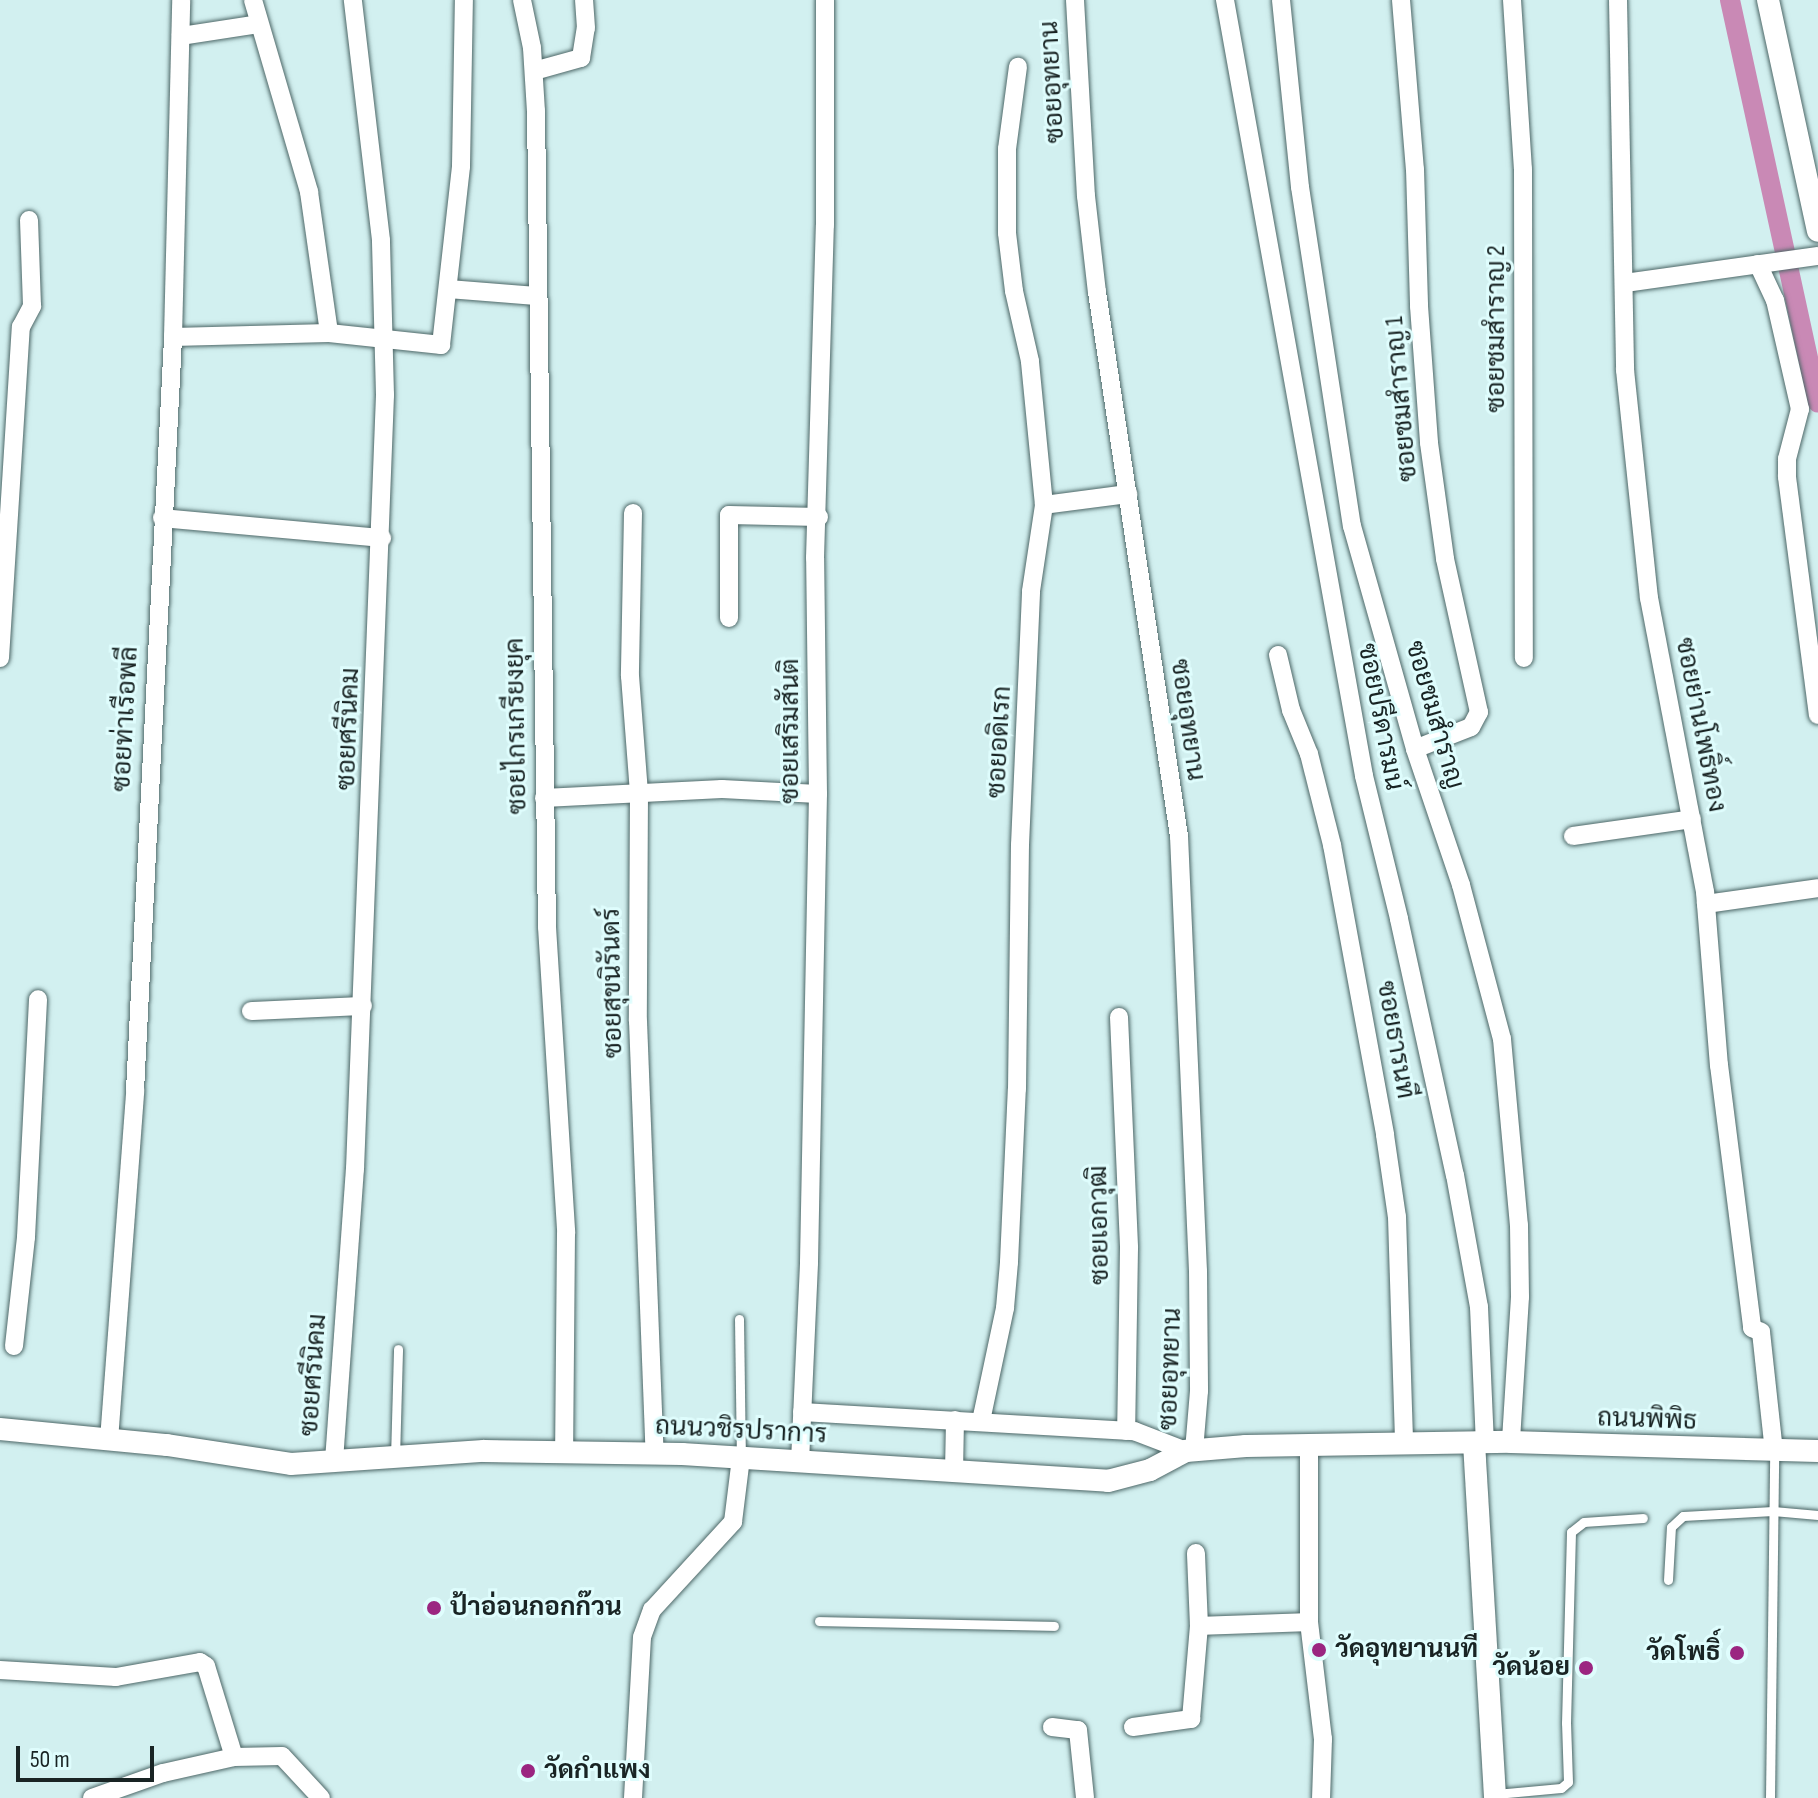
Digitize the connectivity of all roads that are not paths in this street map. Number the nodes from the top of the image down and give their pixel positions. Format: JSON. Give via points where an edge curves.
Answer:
{"nodes":[{"id":1,"x":181,"y":0,"type":"edge"},
{"id":2,"x":253,"y":0,"type":"edge"},
{"id":3,"x":353,"y":0,"type":"edge"},
{"id":4,"x":464,"y":0,"type":"edge"},
{"id":5,"x":522,"y":0,"type":"edge"},
{"id":6,"x":584,"y":0,"type":"edge"},
{"id":7,"x":825,"y":0,"type":"edge"},
{"id":8,"x":1075,"y":0,"type":"edge"},
{"id":9,"x":1225,"y":0,"type":"edge"},
{"id":10,"x":1281,"y":0,"type":"edge"},
{"id":11,"x":1401,"y":0,"type":"edge"},
{"id":12,"x":1512,"y":0,"type":"edge"},
{"id":13,"x":1618,"y":0,"type":"edge"},
{"id":14,"x":1768,"y":0,"type":"edge"},
{"id":15,"x":259,"y":24,"type":"junction"},
{"id":16,"x":181,"y":36,"type":"junction"},
{"id":17,"x":1018,"y":67,"type":"dead end"},
{"id":18,"x":534,"y":71,"type":"junction"},
{"id":19,"x":1812,"y":179,"type":"edge"},
{"id":20,"x":29,"y":220,"type":"dead end"},
{"id":21,"x":1818,"y":231,"type":"edge"},
{"id":22,"x":1818,"y":256,"type":"edge"},
{"id":23,"x":1762,"y":263,"type":"junction"},
{"id":24,"x":1625,"y":283,"type":"junction"},
{"id":25,"x":448,"y":289,"type":"junction"},
{"id":26,"x":537,"y":296,"type":"junction"},
{"id":27,"x":329,"y":333,"type":"junction"},
{"id":28,"x":173,"y":337,"type":"junction"},
{"id":29,"x":386,"y":340,"type":"junction"},
{"id":30,"x":1128,"y":494,"type":"junction"},
{"id":31,"x":1044,"y":505,"type":"junction"},
{"id":32,"x":633,"y":513,"type":"dead end"},
{"id":33,"x":819,"y":517,"type":"junction"},
{"id":34,"x":162,"y":518,"type":"junction"},
{"id":35,"x":382,"y":538,"type":"junction"},
{"id":36,"x":2,"y":618,"type":"edge"},
{"id":37,"x":729,"y":618,"type":"dead end"},
{"id":38,"x":1278,"y":655,"type":"dead end"},
{"id":39,"x":0,"y":658,"type":"edge"},
{"id":40,"x":1524,"y":658,"type":"dead end"},
{"id":41,"x":1818,"y":715,"type":"edge"},
{"id":42,"x":1415,"y":749,"type":"junction"},
{"id":43,"x":639,"y":793,"type":"junction"},
{"id":44,"x":818,"y":794,"type":"junction"},
{"id":45,"x":544,"y":798,"type":"junction"},
{"id":46,"x":1692,"y":819,"type":"junction"},
{"id":47,"x":1573,"y":836,"type":"dead end"},
{"id":48,"x":1818,"y":888,"type":"edge"},
{"id":49,"x":1706,"y":904,"type":"junction"},
{"id":50,"x":38,"y":999,"type":"dead end"},
{"id":51,"x":363,"y":1006,"type":"junction"},
{"id":52,"x":251,"y":1011,"type":"dead end"},
{"id":53,"x":1119,"y":1017,"type":"dead end"},
{"id":54,"x":739,"y":1319,"type":"dead end"},
{"id":55,"x":14,"y":1346,"type":"dead end"},
{"id":56,"x":398,"y":1349,"type":"dead end"},
{"id":57,"x":802,"y":1412,"type":"junction"},
{"id":58,"x":955,"y":1420,"type":"junction"},
{"id":59,"x":981,"y":1421,"type":"junction"},
{"id":60,"x":0,"y":1429,"type":"edge"},
{"id":61,"x":1126,"y":1431,"type":"junction"},
{"id":62,"x":109,"y":1440,"type":"junction"},
{"id":63,"x":1511,"y":1442,"type":"junction"},
{"id":64,"x":1480,"y":1443,"type":"junction"},
{"id":65,"x":1309,"y":1444,"type":"junction"},
{"id":66,"x":1404,"y":1444,"type":"junction"},
{"id":67,"x":1190,"y":1450,"type":"junction"},
{"id":68,"x":1818,"y":1451,"type":"edge"},
{"id":69,"x":564,"y":1452,"type":"junction"},
{"id":70,"x":1774,"y":1452,"type":"junction"},
{"id":71,"x":655,"y":1454,"type":"junction"},
{"id":72,"x":395,"y":1458,"type":"junction"},
{"id":73,"x":741,"y":1458,"type":"junction"},
{"id":74,"x":334,"y":1461,"type":"junction"},
{"id":75,"x":800,"y":1462,"type":"junction"},
{"id":76,"x":954,"y":1472,"type":"junction"},
{"id":77,"x":1773,"y":1511,"type":"junction"},
{"id":78,"x":1818,"y":1515,"type":"edge"},
{"id":79,"x":1643,"y":1518,"type":"dead end"},
{"id":80,"x":1196,"y":1553,"type":"dead end"},
{"id":81,"x":1668,"y":1580,"type":"dead end"},
{"id":82,"x":819,"y":1621,"type":"dead end"},
{"id":83,"x":1309,"y":1622,"type":"junction"},
{"id":84,"x":1054,"y":1626,"type":"dead end"},
{"id":85,"x":1199,"y":1626,"type":"junction"},
{"id":86,"x":0,"y":1670,"type":"edge"},
{"id":87,"x":1052,"y":1727,"type":"dead end"},
{"id":88,"x":1133,"y":1727,"type":"dead end"},
{"id":89,"x":234,"y":1757,"type":"junction"},
{"id":90,"x":1325,"y":1796,"type":"edge"},
{"id":91,"x":1495,"y":1796,"type":"edge"},
{"id":92,"x":92,"y":1798,"type":"edge"},
{"id":93,"x":321,"y":1798,"type":"edge"},
{"id":94,"x":633,"y":1798,"type":"edge"},
{"id":95,"x":1085,"y":1798,"type":"edge"},
{"id":96,"x":1770,"y":1798,"type":"edge"}],
"edges":[{"from":1,"to":16,"type":"street","name":"ซอยท่าเรือพลี"},
{"from":2,"to":15,"type":"street"},
{"from":3,"to":29,"type":"street","name":"ซอยศรีนิคม","via":[[381,240]]},
{"from":4,"to":25,"type":"street","via":[[461,166]]},
{"from":5,"to":18,"type":"street","name":"ซอยไกรเกรียงยุค"},
{"from":6,"to":18,"type":"street","via":[[581,58]]},
{"from":7,"to":33,"type":"street","name":"ซอยเสริมสันติ"},
{"from":8,"to":30,"type":"street","name":"ซอยอุทยาน","via":[[1086,196]]},
{"from":9,"to":64,"type":"street","name":"ซอยปรีดารมน์","via":[[1364,776],[1474,1278],[1484,1374]]},
{"from":10,"to":42,"type":"street","name":"ซอยชมสำราญ","via":[[1300,187],[1352,526]]},
{"from":11,"to":42,"type":"street","name":"ซอยชมสำราญ 1","via":[[1429,443],[1445,559],[1479,712],[1471,727]]},
{"from":12,"to":40,"type":"street","name":"ซอยชมสำราญ 2","via":[[1523,169]]},
{"from":13,"to":24,"type":"street","name":"ซอยย่านโพธิ์ทอง"},
{"from":14,"to":19,"type":"street"},
{"from":15,"to":16,"type":"street"},
{"from":15,"to":27,"type":"street","via":[[309,192]]},
{"from":16,"to":28,"type":"street","name":"ซอยท่าเรือพลี"},
{"from":17,"to":31,"type":"street","name":"ซอยอดิเรก","via":[[1007,149],[1007,233],[1030,361]]},
{"from":18,"to":26,"type":"street","name":"ซอยไกรเกรียงยุค"},
{"from":19,"to":21,"type":"street"},
{"from":20,"to":36,"type":"street","via":[[32,306],[21,327]]},
{"from":22,"to":23,"type":"street"},
{"from":23,"to":24,"type":"street"},
{"from":23,"to":41,"type":"street","via":[[1800,409],[1787,477]]},
{"from":24,"to":46,"type":"street","name":"ซอยย่านโพธิ์ทอง","via":[[1625,370],[1649,598]]},
{"from":25,"to":26,"type":"street"},
{"from":25,"to":29,"type":"street","via":[[441,345]]},
{"from":26,"to":45,"type":"street","name":"ซอยไกรเกรียงยุค"},
{"from":27,"to":28,"type":"street"},
{"from":27,"to":29,"type":"street"},
{"from":28,"to":34,"type":"street","name":"ซอยท่าเรือพลี"},
{"from":29,"to":35,"type":"street","name":"ซอยศรีนิคม"},
{"from":30,"to":31,"type":"street"},
{"from":30,"to":67,"type":"street","name":"ซอยอุทยาน","via":[[1179,836],[1185,928],[1200,1343]]},
{"from":31,"to":59,"type":"street","name":"ซอยอดิเรก","via":[[1031,591],[1009,1262],[1005,1308]]},
{"from":32,"to":43,"type":"street","name":"ซอยสุขนิรันดร์","via":[[630,676]]},
{"from":33,"to":37,"type":"street","via":[[729,515]]},
{"from":33,"to":44,"type":"street","name":"ซอยเสริมสันติ"},
{"from":34,"to":35,"type":"street"},
{"from":34,"to":62,"type":"street","name":"ซอยท่าเรือพลี","via":[[135,1091]]},
{"from":35,"to":51,"type":"street","name":"ซอยศรีนิคม"},
{"from":36,"to":39,"type":"street"},
{"from":38,"to":66,"type":"street","name":"ซอยธารนที","via":[[1332,845],[1385,1135],[1397,1217]]},
{"from":42,"to":63,"type":"street","name":"ซอยชมสำราญ","via":[[1461,885],[1502,1039],[1519,1225]]},
{"from":43,"to":44,"type":"street","via":[[722,789]]},
{"from":43,"to":45,"type":"street"},
{"from":43,"to":71,"type":"street","name":"ซอยสุขนิรันดร์","via":[[638,1021]]},
{"from":44,"to":57,"type":"street","name":"ซอยเสริมสันติ"},
{"from":45,"to":69,"type":"street","name":"ซอยไกรเกรียงยุค","via":[[551,1033],[566,1233]]},
{"from":46,"to":47,"type":"street"},
{"from":46,"to":49,"type":"street","name":"ซอยย่านโพธิ์ทอง"},
{"from":48,"to":49,"type":"street"},
{"from":49,"to":70,"type":"street","name":"ซอยย่านโพธิ์ทอง","via":[[1721,1080],[1752,1328],[1761,1332]]},
{"from":50,"to":55,"type":"street","via":[[26,1237]]},
{"from":51,"to":52,"type":"street"},
{"from":51,"to":74,"type":"street","name":"ซอยศรีนิคม"},
{"from":53,"to":61,"type":"street","name":"ซอยเอกวุฒิ","via":[[1129,1248]]},
{"from":54,"to":73,"type":"lane"},
{"from":56,"to":72,"type":"lane"},
{"from":57,"to":58,"type":"street"},
{"from":57,"to":75,"type":"street","name":"ซอยเสริมสันติ"},
{"from":58,"to":59,"type":"street"},
{"from":58,"to":76,"type":"street"},
{"from":59,"to":61,"type":"street"},
{"from":60,"to":62,"type":"street","name":"ถนนวชิรปราการ"},
{"from":61,"to":67,"type":"street"},
{"from":62,"to":74,"type":"street","name":"ถนนวชิรปราการ","via":[[291,1464]]},
{"from":63,"to":64,"type":"street","name":"ถนนพิพิธ"},
{"from":63,"to":70,"type":"street","name":"ถนนพิพิธ"},
{"from":64,"to":66,"type":"street","name":"ถนนวชิรปราการ"},
{"from":64,"to":91,"type":"street"},
{"from":65,"to":66,"type":"street","name":"ถนนวชิรปราการ"},
{"from":65,"to":67,"type":"street","name":"ถนนวชิรปราการ"},
{"from":65,"to":83,"type":"street"},
{"from":67,"to":76,"type":"street","name":"ถนนวชิรปราการ","via":[[1150,1470],[1108,1481]]},
{"from":68,"to":70,"type":"street","name":"ถนนพิพิธ"},
{"from":69,"to":71,"type":"street","name":"ถนนวชิรปราการ"},
{"from":69,"to":72,"type":"street","name":"ถนนวชิรปราการ"},
{"from":70,"to":77,"type":"lane"},
{"from":71,"to":73,"type":"street","name":"ถนนวชิรปราการ"},
{"from":72,"to":74,"type":"street","name":"ถนนวชิรปราการ"},
{"from":73,"to":75,"type":"street","name":"ถนนวชิรปราการ"},
{"from":73,"to":94,"type":"street","via":[[733,1522],[652,1610],[642,1637]]},
{"from":75,"to":76,"type":"street","name":"ถนนวชิรปราการ"},
{"from":77,"to":78,"type":"lane"},
{"from":77,"to":81,"type":"lane","via":[[1683,1516],[1671,1527]]},
{"from":77,"to":96,"type":"lane"},
{"from":79,"to":91,"type":"lane","via":[[1584,1522],[1571,1532],[1568,1782],[1561,1788]]},
{"from":80,"to":85,"type":"street"},
{"from":82,"to":84,"type":"lane"},
{"from":83,"to":85,"type":"street"},
{"from":83,"to":90,"type":"street"},
{"from":85,"to":88,"type":"street","via":[[1191,1719]]},
{"from":86,"to":89,"type":"street","via":[[116,1677],[200,1662],[206,1666]]},
{"from":87,"to":95,"type":"street","via":[[1078,1730]]},
{"from":89,"to":92,"type":"street","via":[[163,1773]]},
{"from":89,"to":93,"type":"street","via":[[282,1756]]}]}
